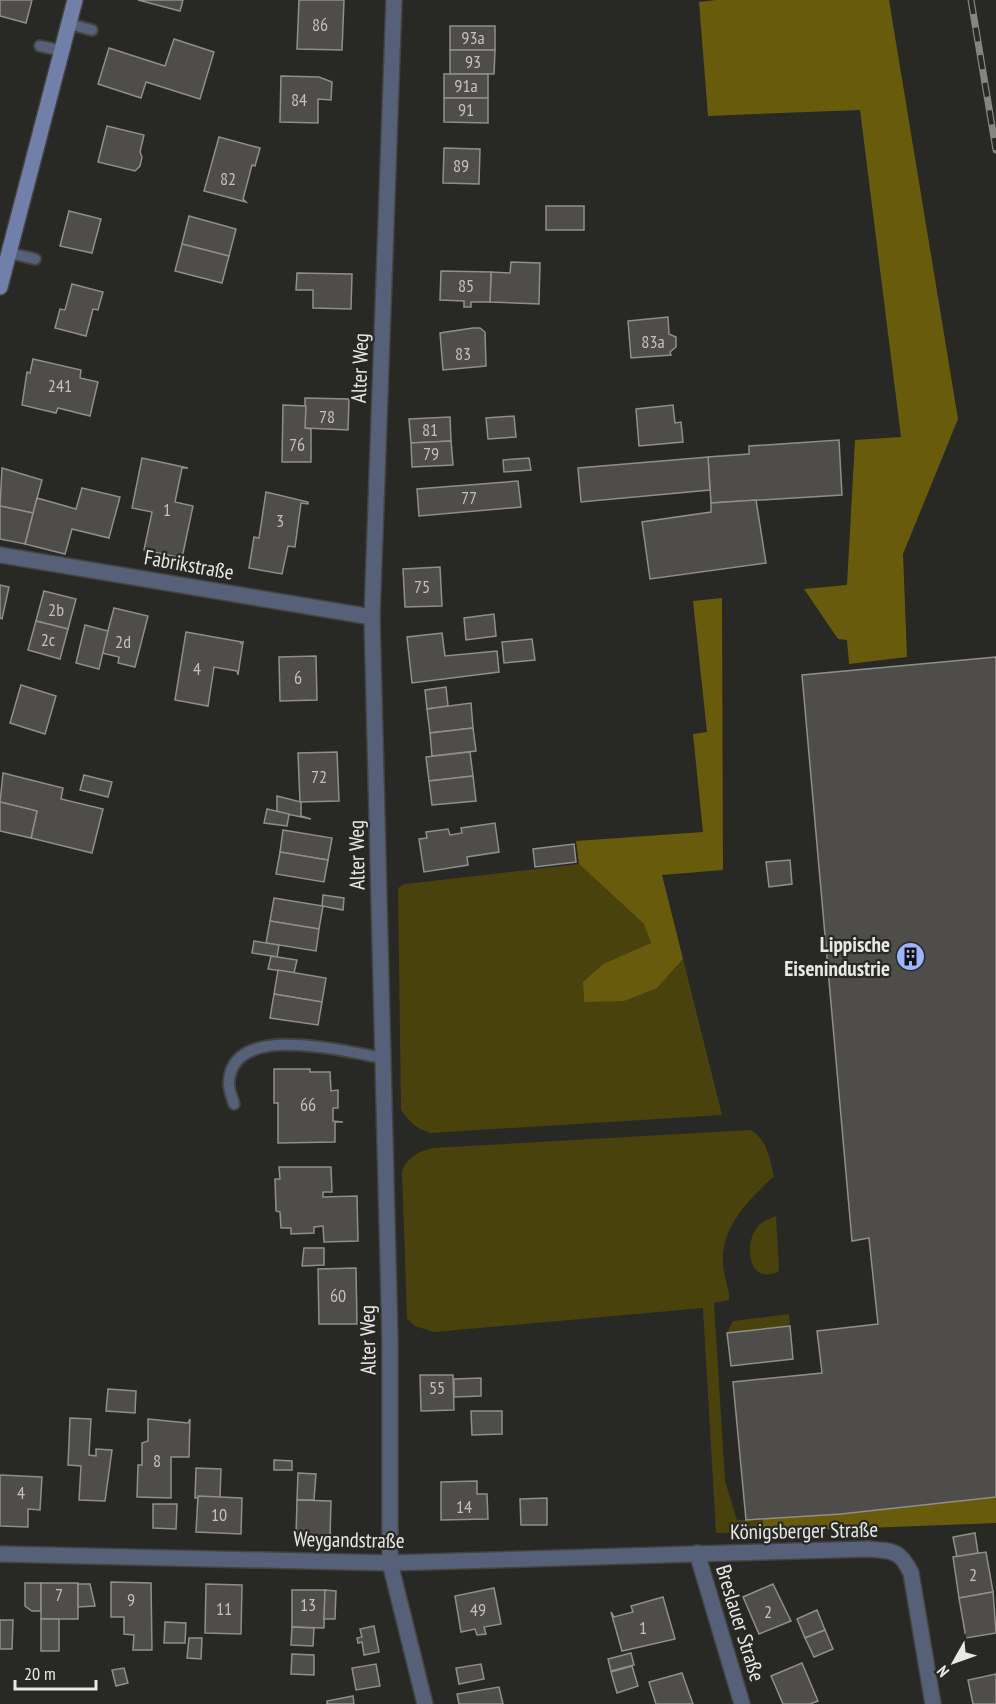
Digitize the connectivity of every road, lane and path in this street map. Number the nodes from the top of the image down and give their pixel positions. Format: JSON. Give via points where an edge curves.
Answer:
{"nodes":[{"id":1,"x":75,"y":0,"type":"edge"},
{"id":2,"x":394,"y":0,"type":"edge"},
{"id":3,"x":69,"y":24,"type":"junction"},
{"id":4,"x":92,"y":30,"type":"dead end"},
{"id":5,"x":40,"y":46,"type":"dead end"},
{"id":6,"x":63,"y":51,"type":"junction"},
{"id":7,"x":9,"y":253,"type":"junction"},
{"id":8,"x":35,"y":259,"type":"dead end"},
{"id":9,"x":0,"y":287,"type":"edge"},
{"id":10,"x":0,"y":555,"type":"edge"},
{"id":11,"x":372,"y":617,"type":"junction"},
{"id":12,"x":383,"y":1058,"type":"junction"},
{"id":13,"x":234,"y":1104,"type":"dead end"},
{"id":14,"x":697,"y":1553,"type":"junction"},
{"id":15,"x":0,"y":1554,"type":"edge"},
{"id":16,"x":390,"y":1563,"type":"junction"},
{"id":17,"x":425,"y":1704,"type":"edge"},
{"id":18,"x":742,"y":1704,"type":"edge"},
{"id":19,"x":933,"y":1704,"type":"edge"}],
"edges":[{"from":1,"to":3,"type":"main road"},
{"from":2,"to":11,"type":"street","name":"Alter Weg","via":[[381,537]]},
{"from":3,"to":4,"type":"lane"},
{"from":3,"to":6,"type":"main road"},
{"from":5,"to":6,"type":"lane"},
{"from":6,"to":7,"type":"main road"},
{"from":7,"to":8,"type":"lane"},
{"from":7,"to":9,"type":"main road"},
{"from":10,"to":11,"type":"street","name":"Fabrikstraße"},
{"from":11,"to":12,"type":"street","name":"Alter Weg"},
{"from":12,"to":13,"type":"lane","via":[[290,1043],[249,1050],[235,1061],[228,1082]]},
{"from":12,"to":16,"type":"street","name":"Alter Weg"},
{"from":14,"to":16,"type":"street","name":"Weygandstraße"},
{"from":14,"to":18,"type":"street","name":"Breslauer Straße"},
{"from":14,"to":19,"type":"street","name":"Königsberger Straße","via":[[868,1549],[893,1551],[904,1558],[911,1574]]},
{"from":15,"to":16,"type":"street","name":"Weygandstraße"},
{"from":16,"to":17,"type":"street","name":"Alter Weg"}]}
